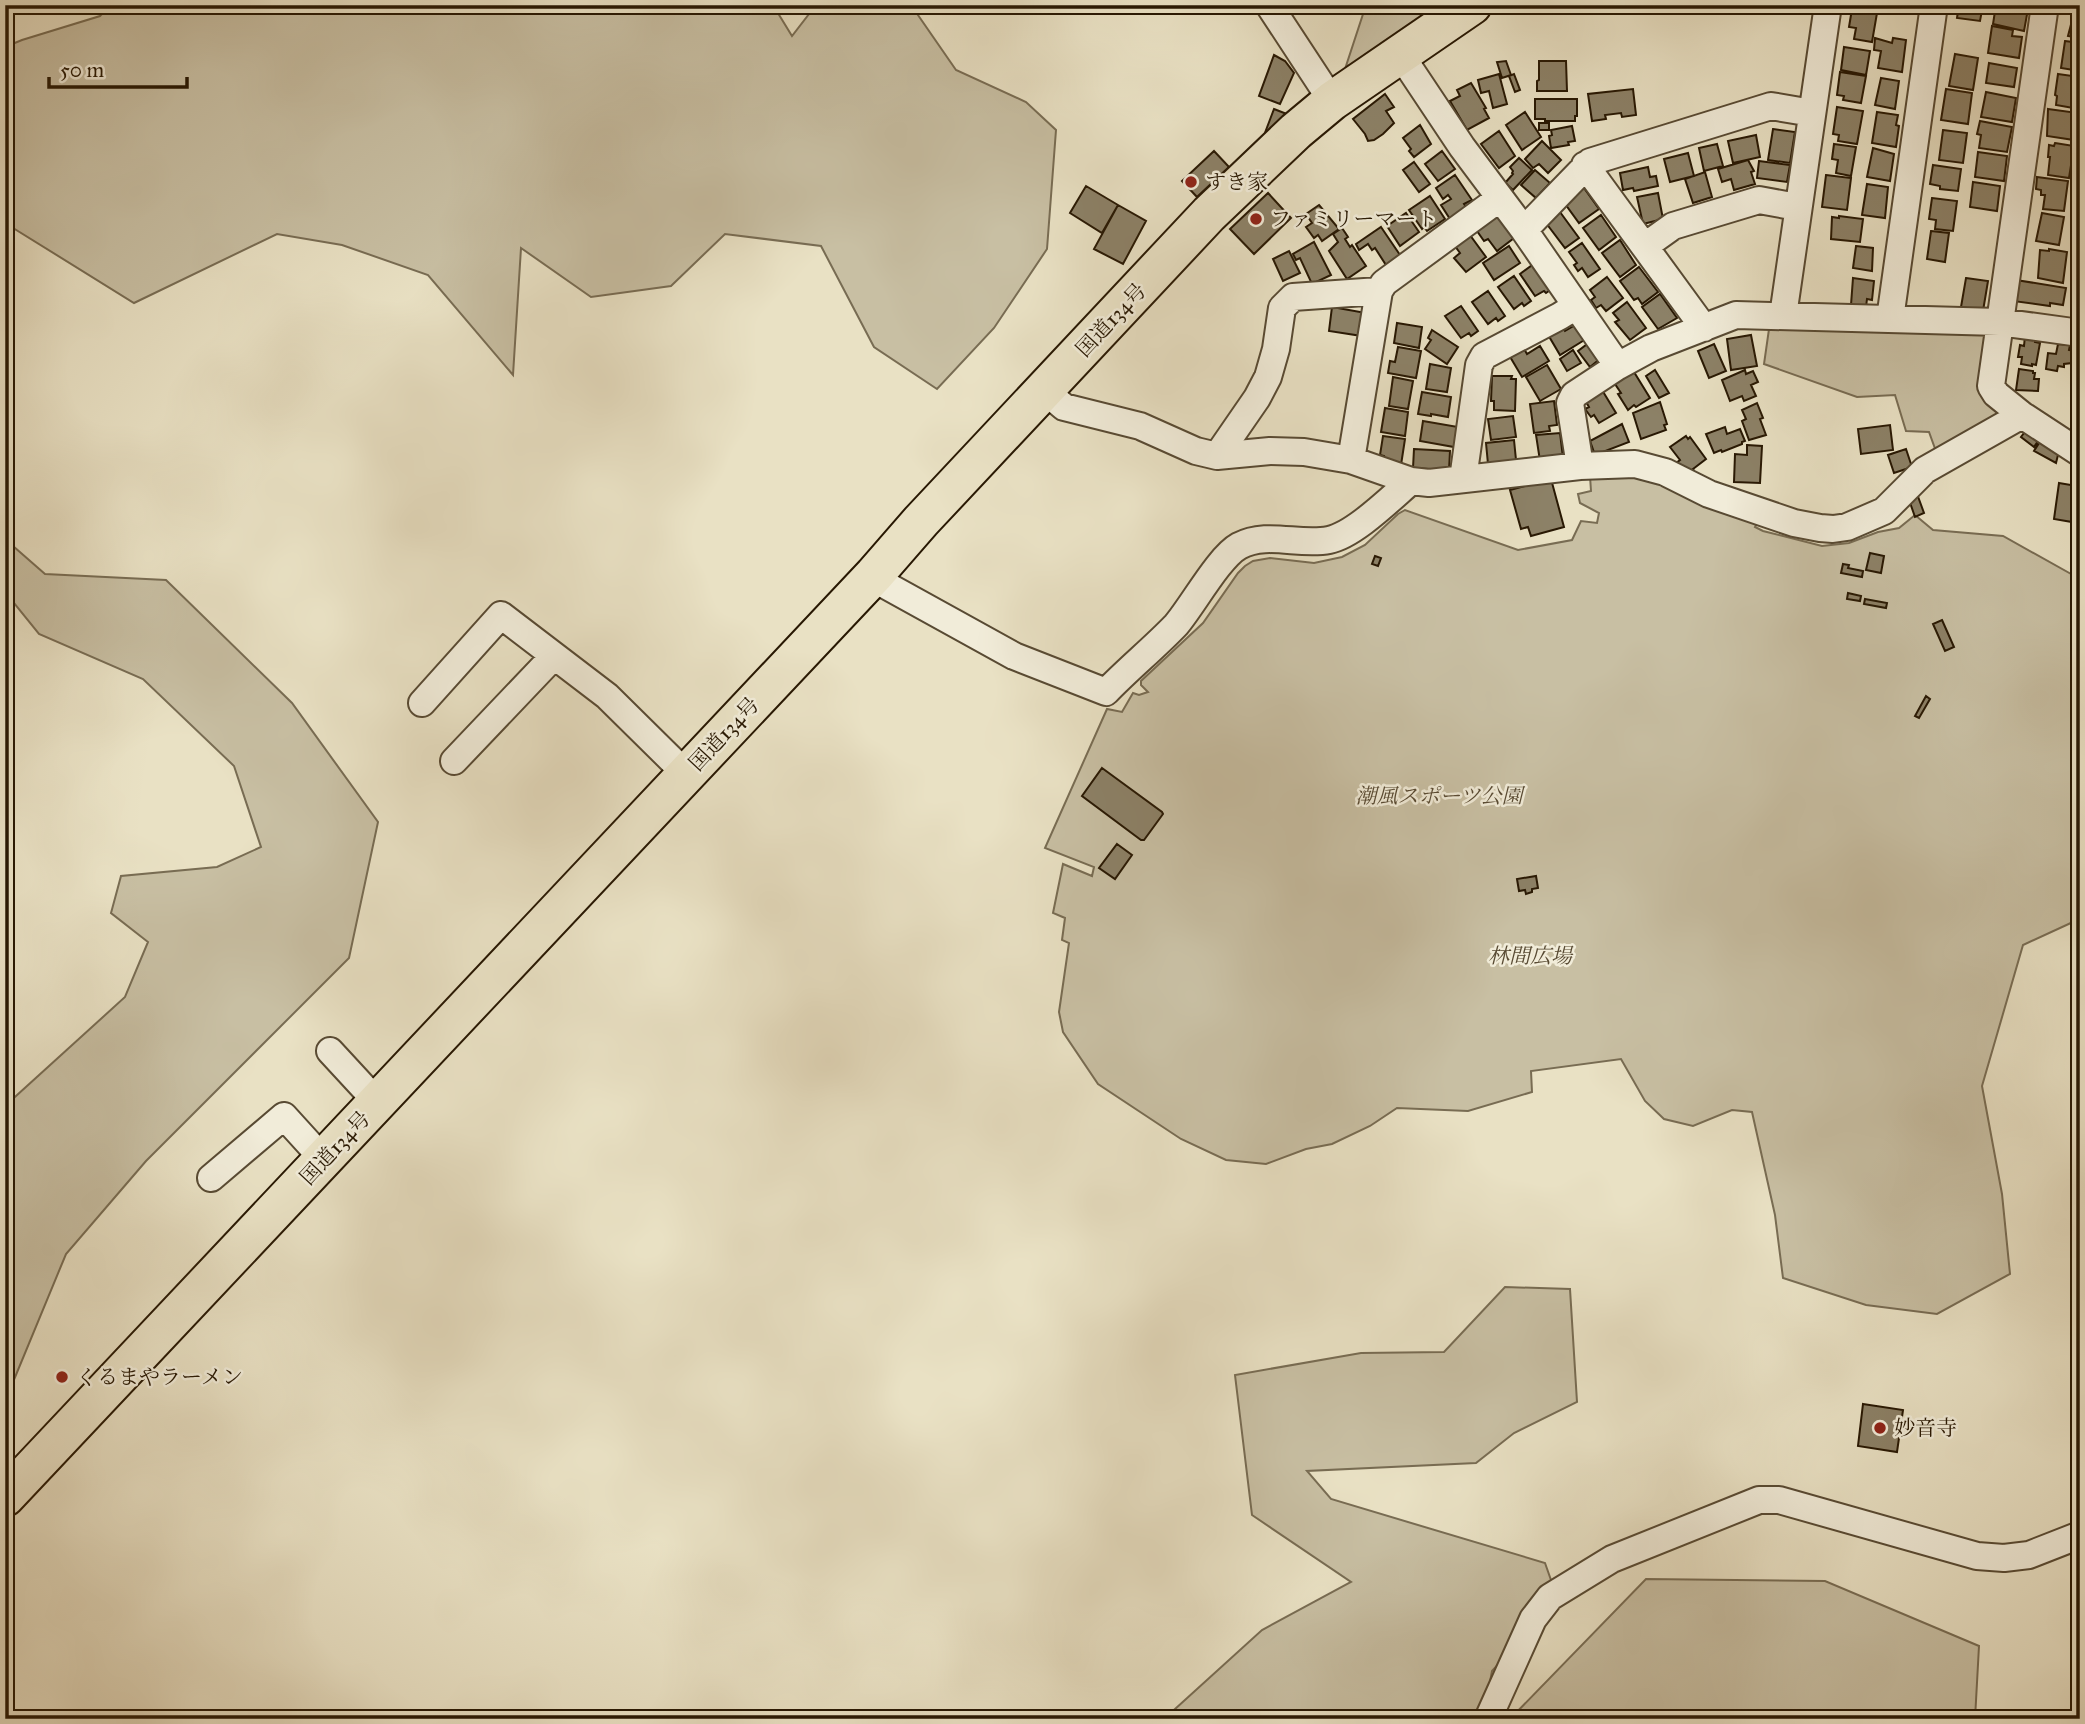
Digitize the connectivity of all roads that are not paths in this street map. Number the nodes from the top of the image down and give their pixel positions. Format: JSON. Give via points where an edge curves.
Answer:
{"nodes":[{"id":1,"x":1269,"y":5,"type":"edge"},
{"id":2,"x":1472,"y":5,"type":"edge"},
{"id":3,"x":1828,"y":5,"type":"edge"},
{"id":4,"x":1934,"y":5,"type":"edge"},
{"id":5,"x":2045,"y":5,"type":"edge"},
{"id":6,"x":1400,"y":54,"type":"junction"},
{"id":7,"x":1332,"y":101,"type":"junction"},
{"id":8,"x":1812,"y":113,"type":"junction"},
{"id":9,"x":1585,"y":164,"type":"junction"},
{"id":10,"x":1500,"y":198,"type":"junction"},
{"id":11,"x":1797,"y":206,"type":"junction"},
{"id":12,"x":1524,"y":230,"type":"junction"},
{"id":13,"x":1645,"y":246,"type":"junction"},
{"id":14,"x":1379,"y":292,"type":"junction"},
{"id":15,"x":1576,"y":306,"type":"junction"},
{"id":16,"x":1783,"y":316,"type":"junction"},
{"id":17,"x":1889,"y":319,"type":"junction"},
{"id":18,"x":1999,"y":322,"type":"junction"},
{"id":19,"x":1704,"y":328,"type":"junction"},
{"id":20,"x":2080,"y":333,"type":"edge"},
{"id":21,"x":1618,"y":366,"type":"junction"},
{"id":22,"x":1045,"y":391,"type":"junction"},
{"id":23,"x":2022,"y":415,"type":"junction"},
{"id":24,"x":2080,"y":453,"type":"edge"},
{"id":25,"x":1217,"y":456,"type":"junction"},
{"id":26,"x":1351,"y":460,"type":"junction"},
{"id":27,"x":1580,"y":466,"type":"junction"},
{"id":28,"x":1463,"y":478,"type":"junction"},
{"id":29,"x":1411,"y":481,"type":"junction"},
{"id":30,"x":874,"y":575,"type":"junction"},
{"id":31,"x":554,"y":656,"type":"junction"},
{"id":32,"x":422,"y":704,"type":"dead end"},
{"id":33,"x":454,"y":761,"type":"dead end"},
{"id":34,"x":686,"y":774,"type":"junction"},
{"id":35,"x":330,"y":1051,"type":"dead end"},
{"id":36,"x":378,"y":1103,"type":"junction"},
{"id":37,"x":324,"y":1160,"type":"junction"},
{"id":38,"x":211,"y":1178,"type":"dead end"},
{"id":39,"x":5,"y":1497,"type":"edge"},
{"id":40,"x":2080,"y":1535,"type":"edge"},
{"id":41,"x":1488,"y":1719,"type":"edge"}],
"edges":[{"from":1,"to":7,"type":"street"},
{"from":2,"to":6,"type":"highway","name":"国道134号"},
{"from":3,"to":8,"type":"street"},
{"from":4,"to":17,"type":"street"},
{"from":5,"to":18,"type":"street"},
{"from":6,"to":7,"type":"highway","name":"国道134号"},
{"from":6,"to":10,"type":"street"},
{"from":7,"to":22,"type":"highway","name":"国道134号","via":[[1209,214]]},
{"from":8,"to":9,"type":"street","via":[[1771,106]]},
{"from":8,"to":11,"type":"street"},
{"from":9,"to":12,"type":"street"},
{"from":9,"to":13,"type":"street"},
{"from":10,"to":12,"type":"street"},
{"from":10,"to":14,"type":"street","via":[[1384,283]]},
{"from":11,"to":13,"type":"street","via":[[1759,200],[1672,226]]},
{"from":11,"to":16,"type":"street"},
{"from":12,"to":15,"type":"street"},
{"from":13,"to":19,"type":"street"},
{"from":14,"to":25,"type":"street","via":[[1293,297],[1282,308],[1268,377]]},
{"from":14,"to":26,"type":"street"},
{"from":15,"to":21,"type":"street"},
{"from":15,"to":28,"type":"street","via":[[1484,356]]},
{"from":16,"to":17,"type":"street"},
{"from":16,"to":19,"type":"street","via":[[1736,315]]},
{"from":17,"to":18,"type":"street"},
{"from":18,"to":20,"type":"street"},
{"from":18,"to":23,"type":"street","via":[[1991,386]]},
{"from":19,"to":21,"type":"street"},
{"from":21,"to":27,"type":"street","via":[[1574,395],[1570,403]]},
{"from":22,"to":25,"type":"street","via":[[1064,407],[1140,426]]},
{"from":22,"to":30,"type":"highway","name":"国道134号"},
{"from":23,"to":24,"type":"street"},
{"from":23,"to":27,"type":"street","via":[[1925,470],[1884,510],[1833,529],[1794,523],[1635,464]]},
{"from":25,"to":26,"type":"street","via":[[1288,451]]},
{"from":26,"to":29,"type":"street"},
{"from":27,"to":28,"type":"street"},
{"from":28,"to":29,"type":"street"},
{"from":29,"to":30,"type":"street","via":[[1344,535],[1309,542],[1264,539],[1238,547],[1174,627],[1106,692],[1014,656]]},
{"from":30,"to":34,"type":"highway","name":"国道134号"},
{"from":31,"to":32,"type":"street","via":[[501,615]]},
{"from":31,"to":33,"type":"street"},
{"from":31,"to":34,"type":"street","via":[[607,696]]},
{"from":34,"to":36,"type":"highway","name":"国道134号"},
{"from":35,"to":36,"type":"street"},
{"from":36,"to":37,"type":"highway","name":"国道134号"},
{"from":37,"to":38,"type":"street","via":[[284,1116]]},
{"from":37,"to":39,"type":"highway","name":"国道134号"},
{"from":40,"to":41,"type":"street","via":[[2029,1555],[1977,1556],[1779,1500],[1759,1500],[1612,1559],[1550,1597],[1533,1619]]}]}
